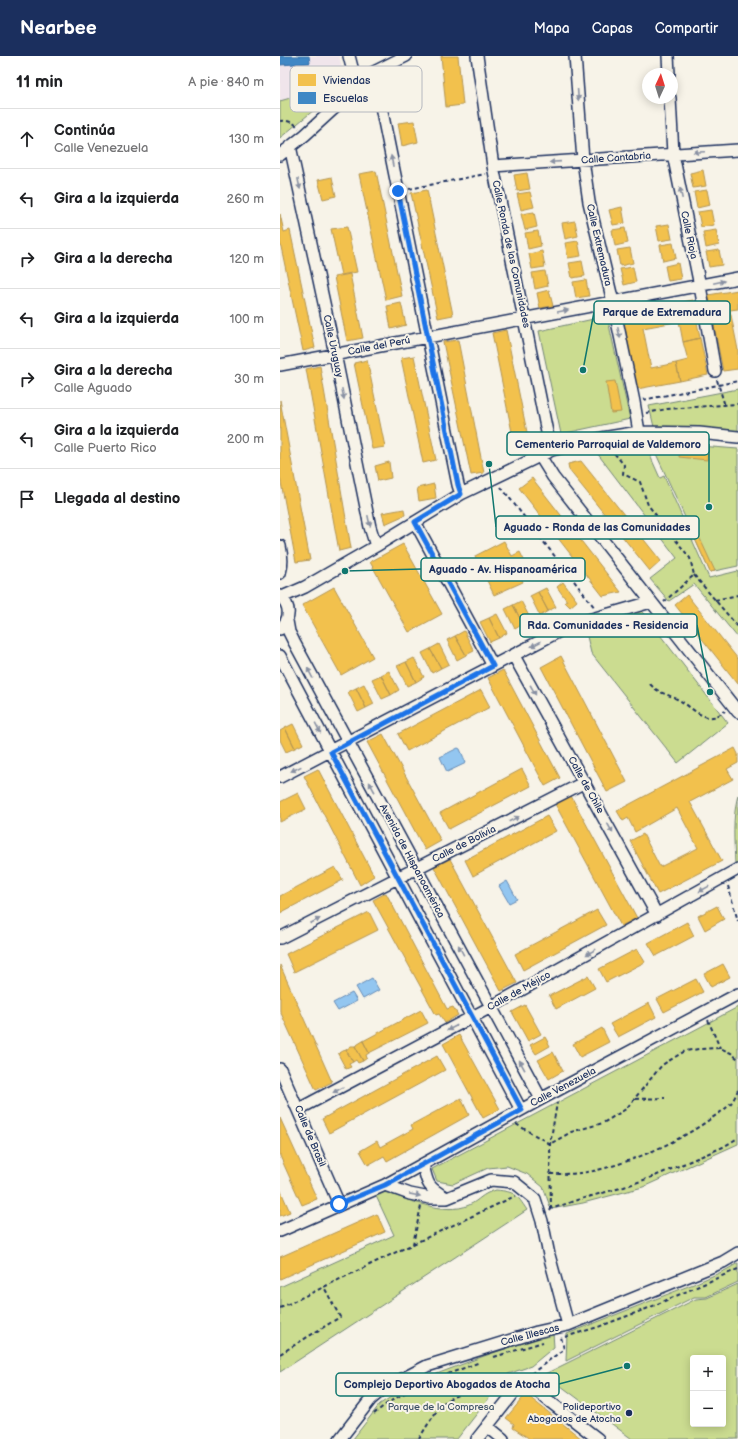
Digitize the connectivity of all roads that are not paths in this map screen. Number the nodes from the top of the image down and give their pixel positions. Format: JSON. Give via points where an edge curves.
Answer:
{"nodes":[{"id":1,"x":349,"y":56,"type":"edge"},
{"id":2,"x":406,"y":56,"type":"edge"},
{"id":3,"x":477,"y":56,"type":"edge"},
{"id":4,"x":575,"y":56,"type":"edge"},
{"id":5,"x":668,"y":56,"type":"edge"},
{"id":6,"x":352,"y":66,"type":"edge"},
{"id":7,"x":386,"y":66,"type":"edge"},
{"id":8,"x":669,"y":68,"type":"edge"},
{"id":9,"x":670,"y":104,"type":"edge"},
{"id":10,"x":330,"y":112,"type":"edge"},
{"id":11,"x":382,"y":112,"type":"edge"},
{"id":12,"x":290,"y":146,"type":"junction"},
{"id":13,"x":738,"y":150,"type":"edge"},
{"id":14,"x":672,"y":154,"type":"junction"},
{"id":15,"x":280,"y":155,"type":"edge"},
{"id":16,"x":583,"y":160,"type":"junction"},
{"id":17,"x":494,"y":169,"type":"junction"},
{"id":18,"x":738,"y":278,"type":"edge"},
{"id":19,"x":700,"y":286,"type":"junction"},
{"id":20,"x":613,"y":302,"type":"junction"},
{"id":21,"x":524,"y":318,"type":"junction"},
{"id":22,"x":427,"y":336,"type":"junction"},
{"id":23,"x":335,"y":354,"type":"junction"},
{"id":24,"x":280,"y":365,"type":"edge"},
{"id":25,"x":716,"y":371,"type":"dead end"},
{"id":26,"x":639,"y":432,"type":"junction"},
{"id":27,"x":738,"y":437,"type":"edge"},
{"id":28,"x":552,"y":450,"type":"junction"},
{"id":29,"x":540,"y":456,"type":"junction"},
{"id":30,"x":461,"y":494,"type":"junction"},
{"id":31,"x":415,"y":522,"type":"junction"},
{"id":32,"x":280,"y":546,"type":"edge"},
{"id":33,"x":376,"y":546,"type":"junction"},
{"id":34,"x":280,"y":573,"type":"edge"},
{"id":35,"x":305,"y":587,"type":"junction"},
{"id":36,"x":281,"y":596,"type":"edge"},
{"id":37,"x":653,"y":606,"type":"junction"},
{"id":38,"x":285,"y":620,"type":"edge"},
{"id":39,"x":280,"y":656,"type":"edge"},
{"id":40,"x":514,"y":656,"type":"junction"},
{"id":41,"x":493,"y":666,"type":"junction"},
{"id":42,"x":735,"y":709,"type":"edge"},
{"id":43,"x":348,"y":743,"type":"junction"},
{"id":44,"x":331,"y":752,"type":"junction"},
{"id":45,"x":280,"y":777,"type":"edge"},
{"id":46,"x":585,"y":782,"type":"junction"},
{"id":47,"x":417,"y":868,"type":"junction"},
{"id":48,"x":738,"y":870,"type":"edge"},
{"id":49,"x":398,"y":878,"type":"junction"},
{"id":50,"x":657,"y":915,"type":"junction"},
{"id":51,"x":280,"y":938,"type":"edge"},
{"id":52,"x":738,"y":994,"type":"edge"},
{"id":53,"x":491,"y":1007,"type":"junction"},
{"id":54,"x":472,"y":1017,"type":"junction"},
{"id":55,"x":280,"y":1069,"type":"edge"},
{"id":56,"x":541,"y":1099,"type":"junction"},
{"id":57,"x":299,"y":1109,"type":"junction"},
{"id":58,"x":522,"y":1110,"type":"junction"},
{"id":59,"x":423,"y":1164,"type":"junction"},
{"id":60,"x":385,"y":1185,"type":"junction"},
{"id":61,"x":447,"y":1198,"type":"junction"},
{"id":62,"x":339,"y":1204,"type":"junction"},
{"id":63,"x":280,"y":1231,"type":"edge"},
{"id":64,"x":738,"y":1253,"type":"edge"},
{"id":65,"x":561,"y":1332,"type":"junction"},
{"id":66,"x":487,"y":1426,"type":"junction"},
{"id":67,"x":340,"y":1439,"type":"edge"},
{"id":68,"x":477,"y":1439,"type":"edge"},
{"id":69,"x":503,"y":1439,"type":"edge"},
{"id":70,"x":598,"y":1439,"type":"edge"}],
"edges":[{"from":1,"to":6,"type":"street"},
{"from":2,"to":7,"type":"street"},
{"from":3,"to":17,"type":"street","name":"Calle Ronda de las Comunidades"},
{"from":4,"to":16,"type":"street","name":"Calle Extremadura","one_way":true},
{"from":5,"to":8,"type":"street"},
{"from":9,"to":14,"type":"street","name":"Calle Rioja"},
{"from":10,"to":12,"type":"street"},
{"from":22,"to":11,"type":"street","one_way":true},
{"from":12,"to":15,"type":"street"},
{"from":12,"to":23,"type":"street","name":"Calle Uruguay","one_way":true},
{"from":13,"to":14,"type":"street","name":"Calle Cantabria","one_way":true},
{"from":14,"to":16,"type":"street","name":"Calle Cantabria"},
{"from":19,"to":14,"type":"street","name":"Calle Rioja","one_way":true},
{"from":16,"to":17,"type":"street","name":"Calle Cantabria","one_way":true},
{"from":16,"to":20,"type":"street","name":"Calle Extremadura","via":[[589,202]]},
{"from":17,"to":21,"type":"street","name":"Calle Ronda de las Comunidades"},
{"from":19,"to":18,"type":"street","name":"Calle del Perú","one_way":true},
{"from":19,"to":20,"type":"street","name":"Calle del Perú"},
{"from":19,"to":25,"type":"street","name":"Calle Rioja"},
{"from":21,"to":20,"type":"street","name":"Calle del Perú","one_way":true},
{"from":20,"to":26,"type":"street","name":"Calle Extremadura","one_way":true},
{"from":21,"to":22,"type":"street","name":"Calle del Perú"},
{"from":21,"to":28,"type":"street","name":"Calle Ronda de las Comunidades"},
{"from":22,"to":23,"type":"street","name":"Calle del Perú"},
{"from":22,"to":30,"type":"street"},
{"from":23,"to":24,"type":"street","name":"Calle del Perú"},
{"from":23,"to":33,"type":"street","name":"Calle Uruguay","one_way":true},
{"from":26,"to":27,"type":"street","via":[[699,433]]},
{"from":26,"to":28,"type":"street"},
{"from":28,"to":29,"type":"street"},
{"from":29,"to":30,"type":"street"},
{"from":29,"to":37,"type":"street","via":[[553,477]]},
{"from":30,"to":31,"type":"street"},
{"from":31,"to":33,"type":"street"},
{"from":31,"to":41,"type":"street"},
{"from":32,"to":34,"type":"street"},
{"from":33,"to":35,"type":"street"},
{"from":35,"to":36,"type":"street"},
{"from":35,"to":38,"type":"street","via":[[294,600]]},
{"from":36,"to":38,"type":"street","name":"Avenida de Hispanoamérica","via":[[286,602]]},
{"from":37,"to":40,"type":"street","one_way":true,"via":[[572,625]]},
{"from":37,"to":42,"type":"street"},
{"from":43,"to":38,"type":"street","name":"Avenida de Hispanoamérica","one_way":true,"via":[[294,642]]},
{"from":39,"to":44,"type":"street","name":"Avenida de Hispanoamérica","one_way":true},
{"from":40,"to":41,"type":"street"},
{"from":40,"to":46,"type":"street","name":"Calle de Chile","one_way":true},
{"from":41,"to":43,"type":"street"},
{"from":43,"to":44,"type":"street"},
{"from":47,"to":43,"type":"street","name":"Avenida de Hispanoamérica","one_way":true},
{"from":44,"to":45,"type":"street","one_way":true},
{"from":44,"to":49,"type":"street","name":"Avenida de Hispanoamérica"},
{"from":47,"to":46,"type":"street","name":"Calle de Bolivia","one_way":true},
{"from":46,"to":50,"type":"street","name":"Calle de Chile","one_way":true},
{"from":47,"to":49,"type":"street","name":"Calle de Bolivia"},
{"from":53,"to":47,"type":"street","name":"Avenida de Hispanoamérica","one_way":true},
{"from":48,"to":50,"type":"street","name":"Calle de Méjico","one_way":true},
{"from":51,"to":49,"type":"street","name":"Calle de Bolivia","one_way":true},
{"from":49,"to":54,"type":"street","name":"Avenida de Hispanoamérica"},
{"from":50,"to":53,"type":"street","name":"Calle de Méjico","one_way":true},
{"from":52,"to":56,"type":"street","name":"Calle Venezuela"},
{"from":53,"to":54,"type":"street","name":"Calle de Méjico"},
{"from":56,"to":53,"type":"street","name":"Avenida de Hispanoamérica","one_way":true},
{"from":54,"to":57,"type":"street","name":"Calle de Méjico","one_way":true},
{"from":54,"to":58,"type":"street","name":"Avenida de Hispanoamérica"},
{"from":55,"to":57,"type":"street","name":"Calle de Brasil"},
{"from":56,"to":58,"type":"street","name":"Calle Venezuela"},
{"from":57,"to":62,"type":"street","name":"Calle de Brasil"},
{"from":58,"to":59,"type":"street","name":"Calle Venezuela"},
{"from":59,"to":60,"type":"street","name":"Calle Venezuela"},
{"from":59,"to":61,"type":"street","via":[[426,1180],[432,1190]]},
{"from":60,"to":61,"type":"street","one_way":true,"via":[[410,1194]]},
{"from":60,"to":62,"type":"street","name":"Calle Venezuela"},
{"from":61,"to":65,"type":"street","via":[[491,1180],[514,1182],[535,1199],[549,1255]]},
{"from":62,"to":63,"type":"street","name":"Calle Venezuela"},
{"from":64,"to":65,"type":"street","name":"Calle Illescas","via":[[723,1262]]},
{"from":65,"to":67,"type":"street","name":"Calle Illescas","via":[[537,1332],[427,1366],[371,1398]]},
{"from":66,"to":68,"type":"street"},
{"from":66,"to":69,"type":"street"},
{"from":66,"to":70,"type":"street","via":[[524,1380]]}]}
